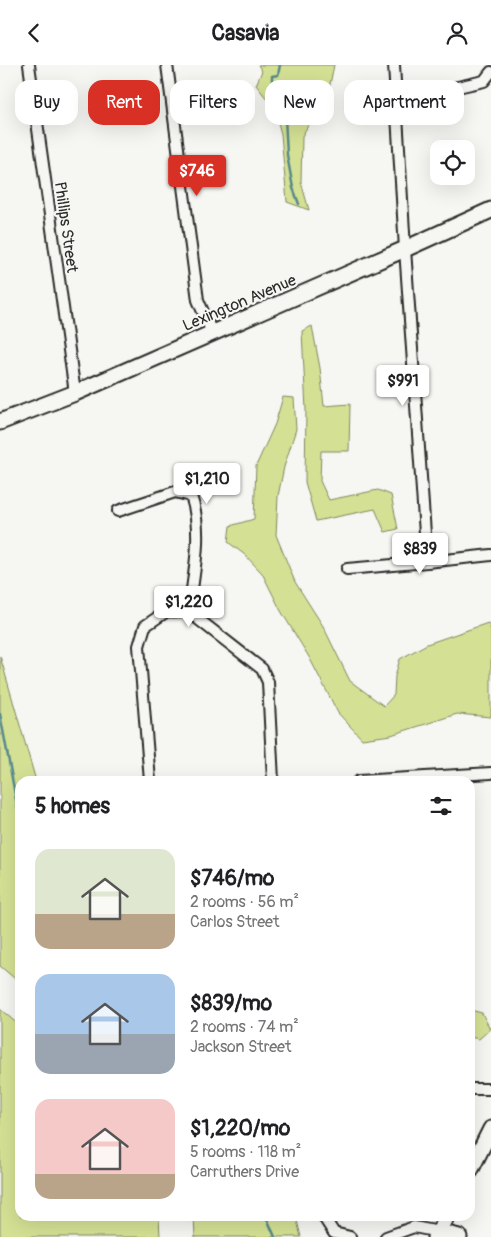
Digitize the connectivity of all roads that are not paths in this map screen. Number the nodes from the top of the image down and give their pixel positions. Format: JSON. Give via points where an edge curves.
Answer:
{"nodes":[{"id":1,"x":29,"y":65,"type":"edge"},
{"id":2,"x":167,"y":65,"type":"edge"},
{"id":3,"x":394,"y":65,"type":"edge"},
{"id":4,"x":491,"y":72,"type":"edge"},
{"id":5,"x":395,"y":80,"type":"edge"},
{"id":6,"x":464,"y":86,"type":"edge"},
{"id":7,"x":397,"y":125,"type":"edge"},
{"id":8,"x":491,"y":210,"type":"edge"},
{"id":9,"x":405,"y":249,"type":"junction"},
{"id":10,"x":212,"y":333,"type":"junction"},
{"id":11,"x":75,"y":393,"type":"junction"},
{"id":12,"x":0,"y":422,"type":"edge"},
{"id":13,"x":118,"y":511,"type":"dead end"},
{"id":14,"x":491,"y":555,"type":"edge"},
{"id":15,"x":427,"y":562,"type":"junction"},
{"id":16,"x":347,"y":569,"type":"dead end"},
{"id":17,"x":189,"y":612,"type":"junction"},
{"id":18,"x":491,"y":773,"type":"edge"},
{"id":19,"x":150,"y":776,"type":"edge"},
{"id":20,"x":274,"y":776,"type":"edge"},
{"id":21,"x":442,"y":776,"type":"edge"},
{"id":22,"x":475,"y":1089,"type":"edge"},
{"id":23,"x":491,"y":1089,"type":"edge"},
{"id":24,"x":491,"y":1129,"type":"edge"},
{"id":25,"x":475,"y":1161,"type":"edge"},
{"id":26,"x":326,"y":1221,"type":"edge"},
{"id":27,"x":444,"y":1221,"type":"edge"},
{"id":28,"x":437,"y":1235,"type":"edge"},
{"id":29,"x":350,"y":1237,"type":"edge"},
{"id":30,"x":386,"y":1237,"type":"edge"},
{"id":31,"x":459,"y":1237,"type":"edge"}],
"edges":[{"from":1,"to":11,"type":"street","name":"Phillips Street"},
{"from":2,"to":10,"type":"street","via":[[198,300]]},
{"from":3,"to":5,"type":"street"},
{"from":4,"to":6,"type":"street","via":[[484,81]]},
{"from":7,"to":9,"type":"street"},
{"from":8,"to":9,"type":"street","name":"Lexington Avenue"},
{"from":9,"to":10,"type":"street","name":"Lexington Avenue"},
{"from":9,"to":15,"type":"street"},
{"from":10,"to":11,"type":"street","name":"Lexington Avenue"},
{"from":11,"to":12,"type":"street","name":"Lexington Avenue"},
{"from":13,"to":17,"type":"street","via":[[176,492],[191,496],[197,543]]},
{"from":14,"to":15,"type":"street"},
{"from":15,"to":16,"type":"street"},
{"from":17,"to":19,"type":"street","via":[[167,611],[145,626],[139,646]]},
{"from":17,"to":20,"type":"street","via":[[262,669],[268,681]]},
{"from":18,"to":21,"type":"street"},
{"from":22,"to":23,"type":"street"},
{"from":24,"to":25,"type":"street"},
{"from":26,"to":29,"type":"street","via":[[334,1233]]},
{"from":27,"to":28,"type":"street"},
{"from":28,"to":30,"type":"street","via":[[414,1227]]},
{"from":28,"to":31,"type":"street"}]}
